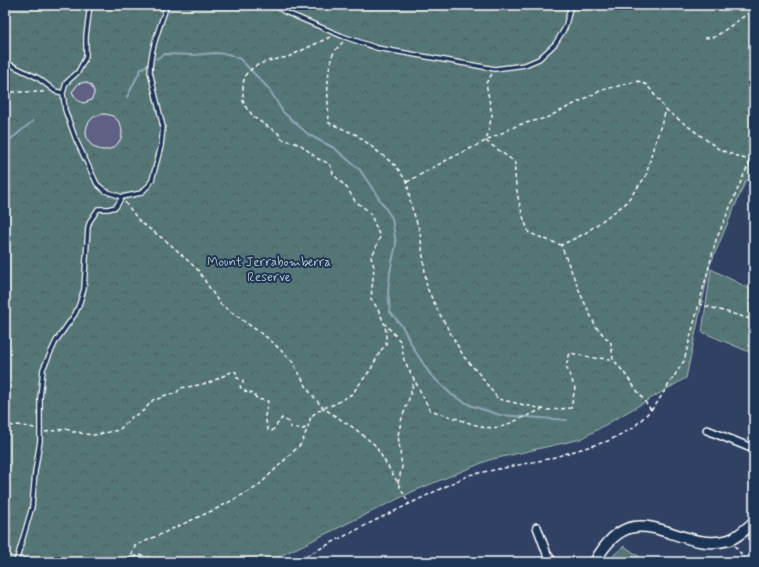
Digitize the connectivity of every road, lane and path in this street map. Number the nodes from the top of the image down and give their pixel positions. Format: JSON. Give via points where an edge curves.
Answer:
{"nodes":[{"id":1,"x":90,"y":5,"type":"edge"},
{"id":2,"x":167,"y":5,"type":"edge"},
{"id":3,"x":275,"y":5,"type":"edge"},
{"id":4,"x":571,"y":5,"type":"edge"},
{"id":5,"x":754,"y":9,"type":"edge"},
{"id":6,"x":342,"y":36,"type":"junction"},
{"id":7,"x":346,"y":38,"type":"junction"},
{"id":8,"x":705,"y":38,"type":"dead end"},
{"id":9,"x":5,"y":62,"type":"edge"},
{"id":10,"x":495,"y":69,"type":"junction"},
{"id":11,"x":55,"y":91,"type":"junction"},
{"id":12,"x":5,"y":92,"type":"edge"},
{"id":13,"x":63,"y":93,"type":"junction"},
{"id":14,"x":666,"y":110,"type":"junction"},
{"id":15,"x":486,"y":141,"type":"junction"},
{"id":16,"x":754,"y":155,"type":"edge"},
{"id":17,"x":750,"y":161,"type":"junction"},
{"id":18,"x":754,"y":162,"type":"edge"},
{"id":19,"x":407,"y":182,"type":"junction"},
{"id":20,"x":122,"y":196,"type":"junction"},
{"id":21,"x":561,"y":245,"type":"junction"},
{"id":22,"x":699,"y":304,"type":"junction"},
{"id":23,"x":754,"y":320,"type":"edge"},
{"id":24,"x":384,"y":323,"type":"junction"},
{"id":25,"x":612,"y":359,"type":"junction"},
{"id":26,"x":414,"y":379,"type":"junction"},
{"id":27,"x":323,"y":408,"type":"junction"},
{"id":28,"x":543,"y":409,"type":"junction"},
{"id":29,"x":651,"y":410,"type":"junction"},
{"id":30,"x":5,"y":420,"type":"edge"},
{"id":31,"x":308,"y":427,"type":"junction"},
{"id":32,"x":40,"y":429,"type":"junction"},
{"id":33,"x":707,"y":430,"type":"dead end"},
{"id":34,"x":754,"y":449,"type":"edge"},
{"id":35,"x":398,"y":483,"type":"junction"},
{"id":36,"x":409,"y":504,"type":"junction"},
{"id":37,"x":754,"y":522,"type":"edge"},
{"id":38,"x":537,"y":527,"type":"dead end"},
{"id":39,"x":730,"y":539,"type":"junction"},
{"id":40,"x":131,"y":557,"type":"junction"},
{"id":41,"x":16,"y":562,"type":"edge"},
{"id":42,"x":112,"y":562,"type":"edge"},
{"id":43,"x":132,"y":562,"type":"edge"},
{"id":44,"x":164,"y":562,"type":"edge"},
{"id":45,"x":294,"y":562,"type":"edge"},
{"id":46,"x":553,"y":562,"type":"edge"},
{"id":47,"x":595,"y":562,"type":"edge"},
{"id":48,"x":747,"y":562,"type":"edge"}],
"edges":[{"from":1,"to":13,"type":"lane","via":[[85,60],[78,72],[66,83]]},
{"from":2,"to":20,"type":"lane","via":[[150,66],[163,127],[160,150],[149,185],[141,193]]},
{"from":3,"to":6,"type":"lane","via":[[284,12]]},
{"from":4,"to":10,"type":"lane","via":[[565,28],[555,44],[540,59],[525,65]]},
{"from":5,"to":8,"type":"path","via":[[715,38]]},
{"from":6,"to":7,"type":"lane"},
{"from":6,"to":24,"type":"path","via":[[329,38],[288,57],[255,66],[246,74],[243,101],[253,117],[282,139],[301,145],[328,163],[333,174],[347,188],[355,201],[371,215],[380,237],[371,257],[374,268],[370,296]]},
{"from":7,"to":10,"type":"lane","via":[[395,52]]},
{"from":7,"to":19,"type":"path","via":[[337,47],[331,59],[329,123],[357,135],[396,166]]},
{"from":9,"to":11,"type":"lane","via":[[38,78]]},
{"from":10,"to":15,"type":"path","via":[[486,83],[492,115]]},
{"from":11,"to":12,"type":"path"},
{"from":11,"to":13,"type":"lane"},
{"from":13,"to":20,"type":"lane","via":[[68,122],[97,184],[105,191]]},
{"from":14,"to":15,"type":"path","via":[[647,85],[638,81],[602,90],[546,118],[518,125]]},
{"from":14,"to":17,"type":"path","via":[[720,150]]},
{"from":14,"to":21,"type":"path","via":[[646,176],[625,204],[584,234]]},
{"from":15,"to":19,"type":"path"},
{"from":15,"to":21,"type":"path","via":[[514,162],[514,178],[523,219],[529,233]]},
{"from":16,"to":17,"type":"path"},
{"from":17,"to":18,"type":"path"},
{"from":17,"to":22,"type":"path","via":[[716,240]]},
{"from":19,"to":28,"type":"path","via":[[420,232],[427,288],[464,357],[498,399]]},
{"from":20,"to":27,"type":"path","via":[[140,222],[169,243],[198,270],[220,304],[269,339],[292,362],[309,391]]},
{"from":20,"to":32,"type":"lane","via":[[116,206],[98,209],[90,220],[84,289],[75,314],[56,341],[43,369]]},
{"from":21,"to":25,"type":"path","via":[[596,327],[611,343]]},
{"from":22,"to":23,"type":"path"},
{"from":22,"to":29,"type":"path","via":[[684,360]]},
{"from":24,"to":26,"type":"path","via":[[401,342],[404,360]]},
{"from":24,"to":27,"type":"path","via":[[386,345],[371,369],[352,394]]},
{"from":25,"to":28,"type":"path","via":[[570,353],[566,366],[575,388],[571,408]]},
{"from":25,"to":29,"type":"path"},
{"from":26,"to":28,"type":"path","via":[[430,410],[485,428],[501,427]]},
{"from":26,"to":35,"type":"path","via":[[398,435],[402,467]]},
{"from":27,"to":31,"type":"path","via":[[312,416]]},
{"from":27,"to":35,"type":"path","via":[[375,445]]},
{"from":29,"to":36,"type":"path","via":[[633,428],[608,441],[548,459],[469,475]]},
{"from":30,"to":32,"type":"path","via":[[12,426]]},
{"from":31,"to":32,"type":"path","via":[[290,427],[282,418],[272,431],[268,430],[265,416],[268,402],[257,399],[253,393],[249,394],[242,389],[240,387],[243,380],[237,378],[236,372],[233,371],[211,382],[180,388],[178,393],[167,394],[154,400],[119,430],[88,435],[67,429],[47,432]]},
{"from":31,"to":40,"type":"path","via":[[300,444],[257,486],[218,508],[135,546]]},
{"from":32,"to":41,"type":"lane","via":[[32,507]]},
{"from":33,"to":34,"type":"street"},
{"from":35,"to":36,"type":"path"},
{"from":36,"to":45,"type":"path"},
{"from":37,"to":39,"type":"street"},
{"from":38,"to":46,"type":"street","via":[[547,554]]},
{"from":39,"to":47,"type":"street","via":[[712,543],[650,526],[629,528],[611,538]]},
{"from":39,"to":48,"type":"path"},
{"from":40,"to":42,"type":"path"},
{"from":40,"to":43,"type":"path"},
{"from":40,"to":44,"type":"path","via":[[140,555]]}]}
